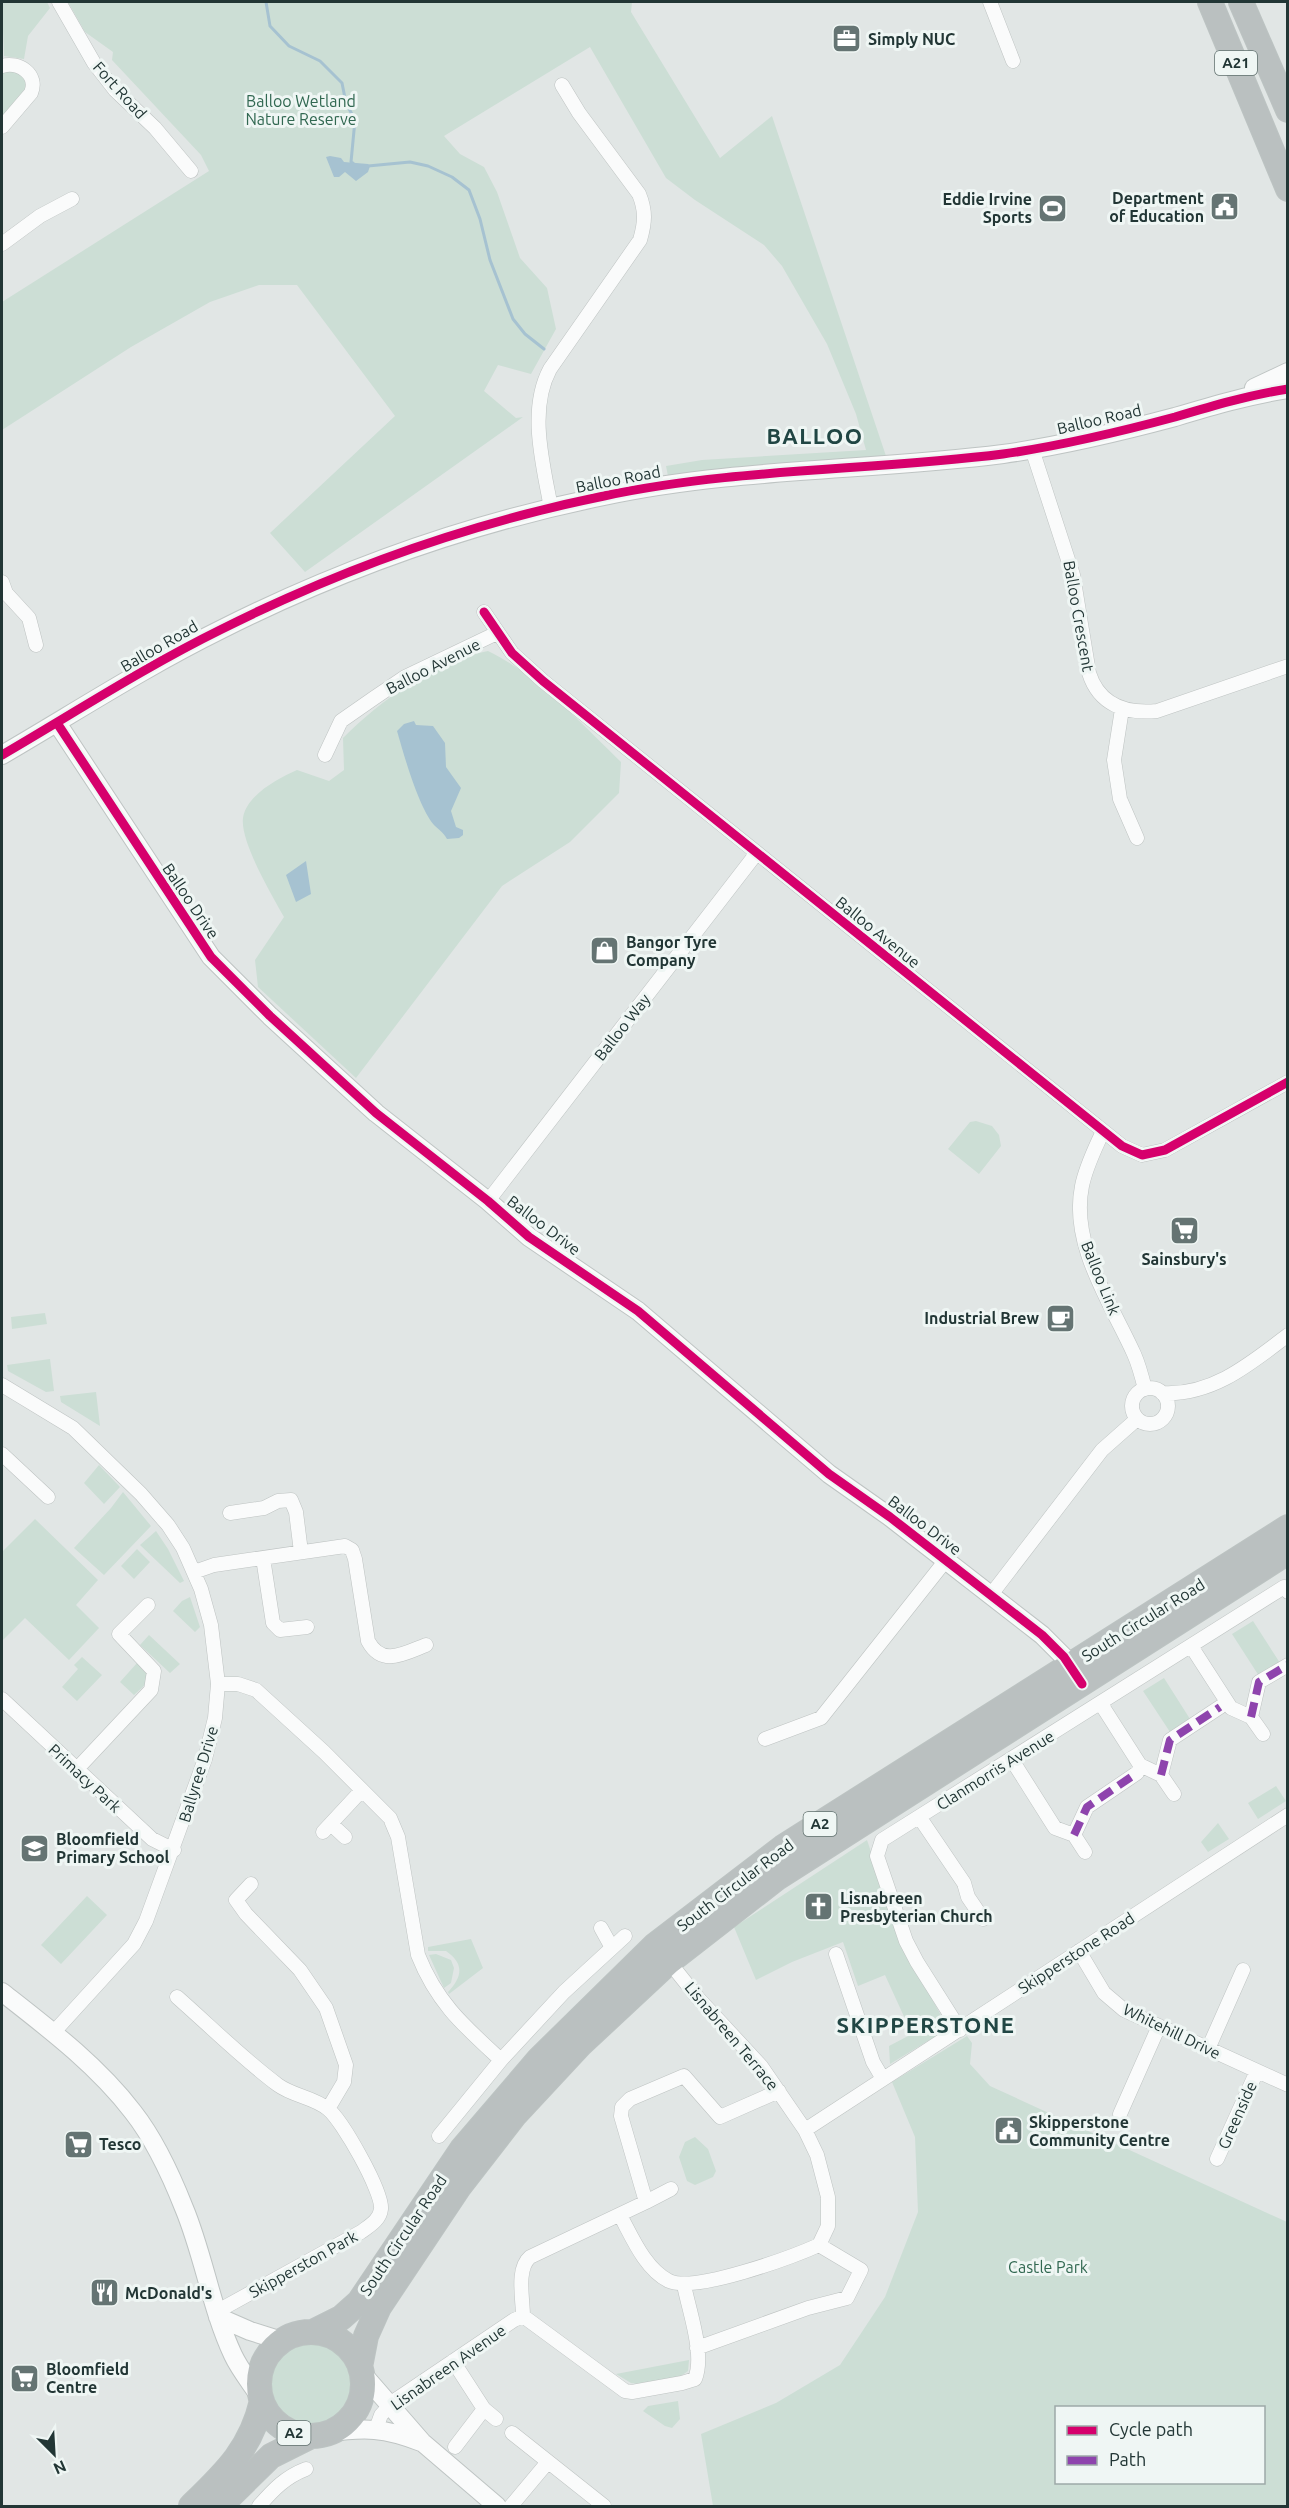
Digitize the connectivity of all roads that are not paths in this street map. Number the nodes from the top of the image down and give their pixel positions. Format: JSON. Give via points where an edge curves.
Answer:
{"nodes":[{"id":1,"x":59,"y":2,"type":"edge"},
{"id":2,"x":990,"y":2,"type":"edge"},
{"id":3,"x":1210,"y":2,"type":"edge"},
{"id":4,"x":1241,"y":2,"type":"edge"},
{"id":5,"x":1013,"y":62,"type":"dead end"},
{"id":6,"x":2,"y":66,"type":"edge"},
{"id":7,"x":562,"y":85,"type":"dead end"},
{"id":8,"x":1287,"y":110,"type":"edge"},
{"id":9,"x":2,"y":127,"type":"edge"},
{"id":10,"x":191,"y":171,"type":"dead end"},
{"id":11,"x":1287,"y":189,"type":"edge"},
{"id":12,"x":72,"y":199,"type":"dead end"},
{"id":13,"x":2,"y":244,"type":"edge"},
{"id":14,"x":1287,"y":372,"type":"edge"},
{"id":15,"x":1287,"y":389,"type":"edge"},
{"id":16,"x":1220,"y":404,"type":"junction"},
{"id":17,"x":1032,"y":449,"type":"junction"},
{"id":18,"x":551,"y":508,"type":"junction"},
{"id":19,"x":3,"y":590,"type":"edge"},
{"id":20,"x":484,"y":612,"type":"dead end"},
{"id":21,"x":497,"y":633,"type":"junction"},
{"id":22,"x":36,"y":645,"type":"dead end"},
{"id":23,"x":1287,"y":666,"type":"edge"},
{"id":24,"x":1122,"y":709,"type":"junction"},
{"id":25,"x":57,"y":723,"type":"junction"},
{"id":26,"x":2,"y":755,"type":"edge"},
{"id":27,"x":325,"y":755,"type":"dead end"},
{"id":28,"x":1137,"y":838,"type":"dead end"},
{"id":29,"x":756,"y":854,"type":"junction"},
{"id":30,"x":1287,"y":1082,"type":"edge"},
{"id":31,"x":1103,"y":1131,"type":"junction"},
{"id":32,"x":488,"y":1201,"type":"junction"},
{"id":33,"x":1287,"y":1335,"type":"edge"},
{"id":34,"x":2,"y":1384,"type":"edge"},
{"id":35,"x":1145,"y":1389,"type":"junction"},
{"id":36,"x":1162,"y":1393,"type":"junction"},
{"id":37,"x":1137,"y":1419,"type":"junction"},
{"id":38,"x":2,"y":1454,"type":"edge"},
{"id":39,"x":48,"y":1497,"type":"dead end"},
{"id":40,"x":230,"y":1513,"type":"dead end"},
{"id":41,"x":1287,"y":1527,"type":"edge"},
{"id":42,"x":301,"y":1552,"type":"junction"},
{"id":43,"x":1287,"y":1552,"type":"edge"},
{"id":44,"x":263,"y":1558,"type":"junction"},
{"id":45,"x":946,"y":1560,"type":"junction"},
{"id":46,"x":194,"y":1572,"type":"junction"},
{"id":47,"x":1286,"y":1589,"type":"edge"},
{"id":48,"x":990,"y":1596,"type":"junction"},
{"id":49,"x":148,"y":1605,"type":"dead end"},
{"id":50,"x":307,"y":1627,"type":"dead end"},
{"id":51,"x":426,"y":1645,"type":"dead end"},
{"id":52,"x":1191,"y":1646,"type":"junction"},
{"id":53,"x":1287,"y":1665,"type":"edge"},
{"id":54,"x":1076,"y":1675,"type":"junction"},
{"id":55,"x":218,"y":1684,"type":"junction"},
{"id":56,"x":2,"y":1699,"type":"edge"},
{"id":57,"x":1101,"y":1704,"type":"junction"},
{"id":58,"x":1220,"y":1707,"type":"dead end"},
{"id":59,"x":1251,"y":1717,"type":"junction"},
{"id":60,"x":1263,"y":1734,"type":"dead end"},
{"id":61,"x":765,"y":1739,"type":"dead end"},
{"id":62,"x":1012,"y":1760,"type":"junction"},
{"id":63,"x":76,"y":1770,"type":"junction"},
{"id":64,"x":1137,"y":1773,"type":"dead end"},
{"id":65,"x":1161,"y":1775,"type":"junction"},
{"id":66,"x":362,"y":1790,"type":"junction"},
{"id":67,"x":1174,"y":1794,"type":"dead end"},
{"id":68,"x":1287,"y":1815,"type":"edge"},
{"id":69,"x":920,"y":1818,"type":"junction"},
{"id":70,"x":1074,"y":1835,"type":"junction"},
{"id":71,"x":345,"y":1837,"type":"dead end"},
{"id":72,"x":174,"y":1850,"type":"junction"},
{"id":73,"x":1084,"y":1852,"type":"dead end"},
{"id":74,"x":251,"y":1884,"type":"dead end"},
{"id":75,"x":983,"y":1919,"type":"dead end"},
{"id":76,"x":601,"y":1928,"type":"dead end"},
{"id":77,"x":626,"y":1936,"type":"dead end"},
{"id":78,"x":612,"y":1948,"type":"junction"},
{"id":79,"x":1079,"y":1952,"type":"junction"},
{"id":80,"x":662,"y":1953,"type":"junction"},
{"id":81,"x":836,"y":1954,"type":"dead end"},
{"id":82,"x":1243,"y":1970,"type":"dead end"},
{"id":83,"x":2,"y":1992,"type":"edge"},
{"id":84,"x":177,"y":1997,"type":"dead end"},
{"id":85,"x":1159,"y":2026,"type":"junction"},
{"id":86,"x":960,"y":2030,"type":"junction"},
{"id":87,"x":54,"y":2033,"type":"junction"},
{"id":88,"x":1208,"y":2049,"type":"junction"},
{"id":89,"x":501,"y":2060,"type":"junction"},
{"id":90,"x":1257,"y":2071,"type":"junction"},
{"id":91,"x":883,"y":2079,"type":"junction"},
{"id":92,"x":1287,"y":2085,"type":"edge"},
{"id":93,"x":779,"y":2091,"type":"junction"},
{"id":94,"x":328,"y":2109,"type":"junction"},
{"id":95,"x":1120,"y":2114,"type":"dead end"},
{"id":96,"x":805,"y":2130,"type":"junction"},
{"id":97,"x":439,"y":2136,"type":"dead end"},
{"id":98,"x":1217,"y":2159,"type":"dead end"},
{"id":99,"x":671,"y":2189,"type":"dead end"},
{"id":100,"x":646,"y":2202,"type":"junction"},
{"id":101,"x":620,"y":2215,"type":"junction"},
{"id":102,"x":819,"y":2245,"type":"junction"},
{"id":103,"x":684,"y":2285,"type":"junction"},
{"id":104,"x":217,"y":2314,"type":"junction"},
{"id":105,"x":524,"y":2316,"type":"junction"},
{"id":106,"x":313,"y":2332,"type":"junction"},
{"id":107,"x":282,"y":2341,"type":"junction"},
{"id":108,"x":697,"y":2348,"type":"junction"},
{"id":109,"x":453,"y":2361,"type":"junction"},
{"id":110,"x":361,"y":2370,"type":"junction"},
{"id":111,"x":261,"y":2399,"type":"junction"},
{"id":112,"x":390,"y":2405,"type":"junction"},
{"id":113,"x":484,"y":2409,"type":"junction"},
{"id":114,"x":496,"y":2419,"type":"dead end"},
{"id":115,"x":376,"y":2428,"type":"junction"},
{"id":116,"x":512,"y":2433,"type":"dead end"},
{"id":117,"x":319,"y":2435,"type":"junction"},
{"id":118,"x":422,"y":2442,"type":"junction"},
{"id":119,"x":455,"y":2447,"type":"dead end"},
{"id":120,"x":548,"y":2463,"type":"junction"},
{"id":121,"x":306,"y":2469,"type":"dead end"},
{"id":122,"x":191,"y":2506,"type":"edge"},
{"id":123,"x":220,"y":2506,"type":"edge"},
{"id":124,"x":259,"y":2506,"type":"edge"},
{"id":125,"x":497,"y":2506,"type":"edge"},
{"id":126,"x":511,"y":2506,"type":"edge"},
{"id":127,"x":604,"y":2506,"type":"edge"}],
"edges":[{"from":1,"to":10,"type":"street","name":"Fort Road","via":[[94,63]]},
{"from":2,"to":5,"type":"street"},
{"from":3,"to":11,"type":"highway","number":"A21"},
{"from":4,"to":8,"type":"highway","number":"A21"},
{"from":6,"to":9,"type":"street","via":[[10,63],[27,71],[33,87]]},
{"from":7,"to":18,"type":"street","via":[[639,194],[645,224],[640,240],[550,369],[540,392],[539,436]]},
{"from":12,"to":13,"type":"street","via":[[40,216]]},
{"from":14,"to":16,"type":"street","name":"Balloo Road"},
{"from":15,"to":16,"type":"street","name":"Balloo Road"},
{"from":16,"to":17,"type":"street","name":"Balloo Road"},
{"from":17,"to":18,"type":"street","name":"Balloo Road","via":[[890,466],[726,476]]},
{"from":17,"to":24,"type":"street","name":"Balloo Crescent","via":[[1074,575],[1093,686]]},
{"from":18,"to":25,"type":"street","name":"Balloo Road","via":[[439,540],[292,596],[198,640]]},
{"from":19,"to":22,"type":"street","via":[[28,618]]},
{"from":20,"to":21,"type":"street","name":"Balloo Avenue"},
{"from":21,"to":27,"type":"street","name":"Balloo Avenue","via":[[405,677],[374,698],[341,722]]},
{"from":21,"to":29,"type":"street","name":"Balloo Avenue","via":[[512,653],[543,681]]},
{"from":23,"to":24,"type":"street","via":[[1157,711],[1137,713]]},
{"from":24,"to":28,"type":"street","via":[[1114,760],[1120,800]]},
{"from":25,"to":26,"type":"street","name":"Balloo Road"},
{"from":25,"to":32,"type":"street","name":"Balloo Drive","via":[[211,957],[376,1113]]},
{"from":29,"to":31,"type":"street","name":"Balloo Avenue"},
{"from":29,"to":32,"type":"street","name":"Balloo Way"},
{"from":30,"to":31,"type":"street","name":"Balloo Avenue","via":[[1165,1150],[1142,1155]]},
{"from":31,"to":35,"type":"street","name":"Balloo Link","via":[[1082,1187],[1080,1207],[1086,1249],[1136,1357]]},
{"from":32,"to":45,"type":"street","name":"Balloo Drive","via":[[529,1237],[638,1311],[829,1474]]},
{"from":33,"to":36,"type":"street","via":[[1229,1377],[1199,1390]]},
{"from":34,"to":46,"type":"street","name":"Ballyree Drive","via":[[73,1428],[130,1482],[168,1525]]},
{"from":35,"to":36,"type":"street"},
{"from":35,"to":37,"type":"street","via":[[1133,1400],[1132,1412]]},
{"from":36,"to":37,"type":"street","via":[[1168,1410],[1162,1420],[1151,1425]]},
{"from":37,"to":48,"type":"street","via":[[1102,1450]]},
{"from":38,"to":39,"type":"street"},
{"from":40,"to":42,"type":"street","via":[[291,1500]]},
{"from":41,"to":54,"type":"highway","name":"South Circular Road","number":"A2"},
{"from":42,"to":44,"type":"street"},
{"from":42,"to":51,"type":"street","via":[[345,1546],[352,1550],[368,1641],[374,1652],[384,1657]]},
{"from":43,"to":54,"type":"highway","name":"South Circular Road","number":"A2","via":[[1208,1603]]},
{"from":44,"to":46,"type":"street","via":[[214,1564]]},
{"from":44,"to":50,"type":"street","via":[[273,1623],[280,1630]]},
{"from":45,"to":48,"type":"street","name":"Balloo Drive"},
{"from":45,"to":61,"type":"street","via":[[821,1718]]},
{"from":46,"to":55,"type":"street","name":"Ballyree Drive","via":[[211,1625]]},
{"from":47,"to":52,"type":"street","name":"Clanmorris Avenue"},
{"from":48,"to":54,"type":"street","name":"Balloo Drive","via":[[1042,1635]]},
{"from":49,"to":63,"type":"street","via":[[119,1634],[154,1671],[152,1690]]},
{"from":52,"to":57,"type":"street","name":"Clanmorris Avenue"},
{"from":52,"to":59,"type":"street","via":[[1231,1708]]},
{"from":53,"to":59,"type":"street","via":[[1259,1682]]},
{"from":54,"to":80,"type":"highway","name":"South Circular Road","number":"A2","via":[[903,1795]]},
{"from":55,"to":66,"type":"street","via":[[238,1684],[256,1690]]},
{"from":55,"to":72,"type":"street","name":"Ballyree Drive","via":[[216,1718]]},
{"from":56,"to":63,"type":"street","name":"Primacy Park"},
{"from":57,"to":62,"type":"street","name":"Clanmorris Avenue"},
{"from":57,"to":65,"type":"street","via":[[1140,1765]]},
{"from":58,"to":65,"type":"street","via":[[1170,1740]]},
{"from":59,"to":60,"type":"street"},
{"from":62,"to":69,"type":"street","name":"Clanmorris Avenue"},
{"from":62,"to":70,"type":"street","via":[[1055,1828]]},
{"from":63,"to":72,"type":"street","name":"Primacy Park","via":[[152,1839]]},
{"from":64,"to":70,"type":"street","via":[[1087,1807]]},
{"from":65,"to":67,"type":"street"},
{"from":66,"to":71,"type":"street","via":[[327,1828]]},
{"from":66,"to":89,"type":"street","via":[[390,1818],[398,1837],[423,1967],[454,2017]]},
{"from":68,"to":79,"type":"street","name":"Skipperstone Road"},
{"from":69,"to":75,"type":"street"},
{"from":69,"to":86,"type":"street","name":"Clanmorris Avenue","via":[[882,1840],[877,1857],[906,1941]]},
{"from":70,"to":73,"type":"street"},
{"from":72,"to":87,"type":"street","name":"Ballyree Drive","via":[[140,1935]]},
{"from":74,"to":94,"type":"street","via":[[236,1900],[300,1970],[326,2008],[345,2065],[344,2082]]},
{"from":76,"to":78,"type":"street"},
{"from":77,"to":78,"type":"street"},
{"from":78,"to":89,"type":"street","via":[[564,1992]]},
{"from":79,"to":85,"type":"street","name":"Whitehill Drive","via":[[1110,2000]]},
{"from":79,"to":86,"type":"street","name":"Skipperstone Road"},
{"from":80,"to":93,"type":"street","name":"Lisnabreen Terrace"},
{"from":80,"to":106,"type":"highway","name":"South Circular Road","number":"A2","via":[[539,2059],[462,2149],[359,2302],[341,2318]]},
{"from":80,"to":110,"type":"highway","name":"South Circular Road","number":"A2","via":[[514,2116],[459,2187],[379,2307],[366,2336]]},
{"from":81,"to":91,"type":"street","via":[[873,2062]]},
{"from":82,"to":88,"type":"street"},
{"from":83,"to":87,"type":"street"},
{"from":84,"to":94,"type":"street","via":[[280,2086],[312,2098]]},
{"from":85,"to":88,"type":"street","name":"Whitehill Drive"},
{"from":85,"to":95,"type":"street"},
{"from":86,"to":91,"type":"street","name":"Skipperstone Road"},
{"from":87,"to":104,"type":"street","via":[[129,2107],[158,2151],[185,2209]]},
{"from":88,"to":90,"type":"street","name":"Whitehill Drive"},
{"from":89,"to":97,"type":"street"},
{"from":90,"to":92,"type":"street","name":"Whitehill Drive"},
{"from":90,"to":98,"type":"street","name":"Greenside"},
{"from":91,"to":96,"type":"street","name":"Skipperstone Road"},
{"from":93,"to":96,"type":"street","name":"Lisnabreen Terrace"},
{"from":93,"to":100,"type":"street","via":[[720,2117],[684,2076],[630,2099],[622,2107],[621,2116]]},
{"from":94,"to":104,"type":"street","name":"Skipperston Park","via":[[340,2121],[379,2195],[380,2217],[366,2229]]},
{"from":96,"to":102,"type":"street","name":"Lisnabreen Terrace","via":[[817,2155],[828,2197],[828,2226]]},
{"from":99,"to":100,"type":"street"},
{"from":100,"to":101,"type":"street"},
{"from":101,"to":103,"type":"street","via":[[646,2261],[668,2281]]},
{"from":101,"to":105,"type":"street","via":[[524,2262]]},
{"from":102,"to":103,"type":"street","via":[[757,2268]]},
{"from":102,"to":108,"type":"street","via":[[861,2270],[847,2298]]},
{"from":103,"to":108,"type":"street","name":"Lisnabreen Avenue"},
{"from":104,"to":107,"type":"street","via":[[239,2327]]},
{"from":104,"to":111,"type":"street","via":[[233,2355]]},
{"from":105,"to":108,"type":"street","name":"Lisnabreen Avenue","via":[[625,2391],[695,2379],[699,2368]]},
{"from":105,"to":109,"type":"street","name":"Lisnabreen Avenue"},
{"from":106,"to":107,"type":"highway","number":"A2"},
{"from":106,"to":110,"type":"highway","via":[[342,2342]]},
{"from":107,"to":111,"type":"highway","number":"A2","via":[[262,2366]]},
{"from":109,"to":112,"type":"street","name":"Lisnabreen Avenue"},
{"from":109,"to":113,"type":"street"},
{"from":110,"to":112,"type":"street"},
{"from":110,"to":117,"type":"highway","number":"A2","via":[[363,2388],[359,2403],[346,2421]]},
{"from":111,"to":117,"type":"highway","number":"A2","via":[[271,2417],[286,2430]]},
{"from":111,"to":122,"type":"highway","number":"A2","via":[[257,2423],[246,2446]]},
{"from":112,"to":115,"type":"street","name":"Lisnabreen Avenue"},
{"from":112,"to":118,"type":"street"},
{"from":113,"to":114,"type":"street"},
{"from":113,"to":119,"type":"street"},
{"from":115,"to":117,"type":"street"},
{"from":115,"to":118,"type":"street"},
{"from":116,"to":120,"type":"street"},
{"from":117,"to":123,"type":"highway","number":"A2","via":[[271,2456]]},
{"from":118,"to":125,"type":"street"},
{"from":120,"to":126,"type":"street"},
{"from":120,"to":127,"type":"street"},
{"from":121,"to":124,"type":"street","via":[[290,2475]]}]}
